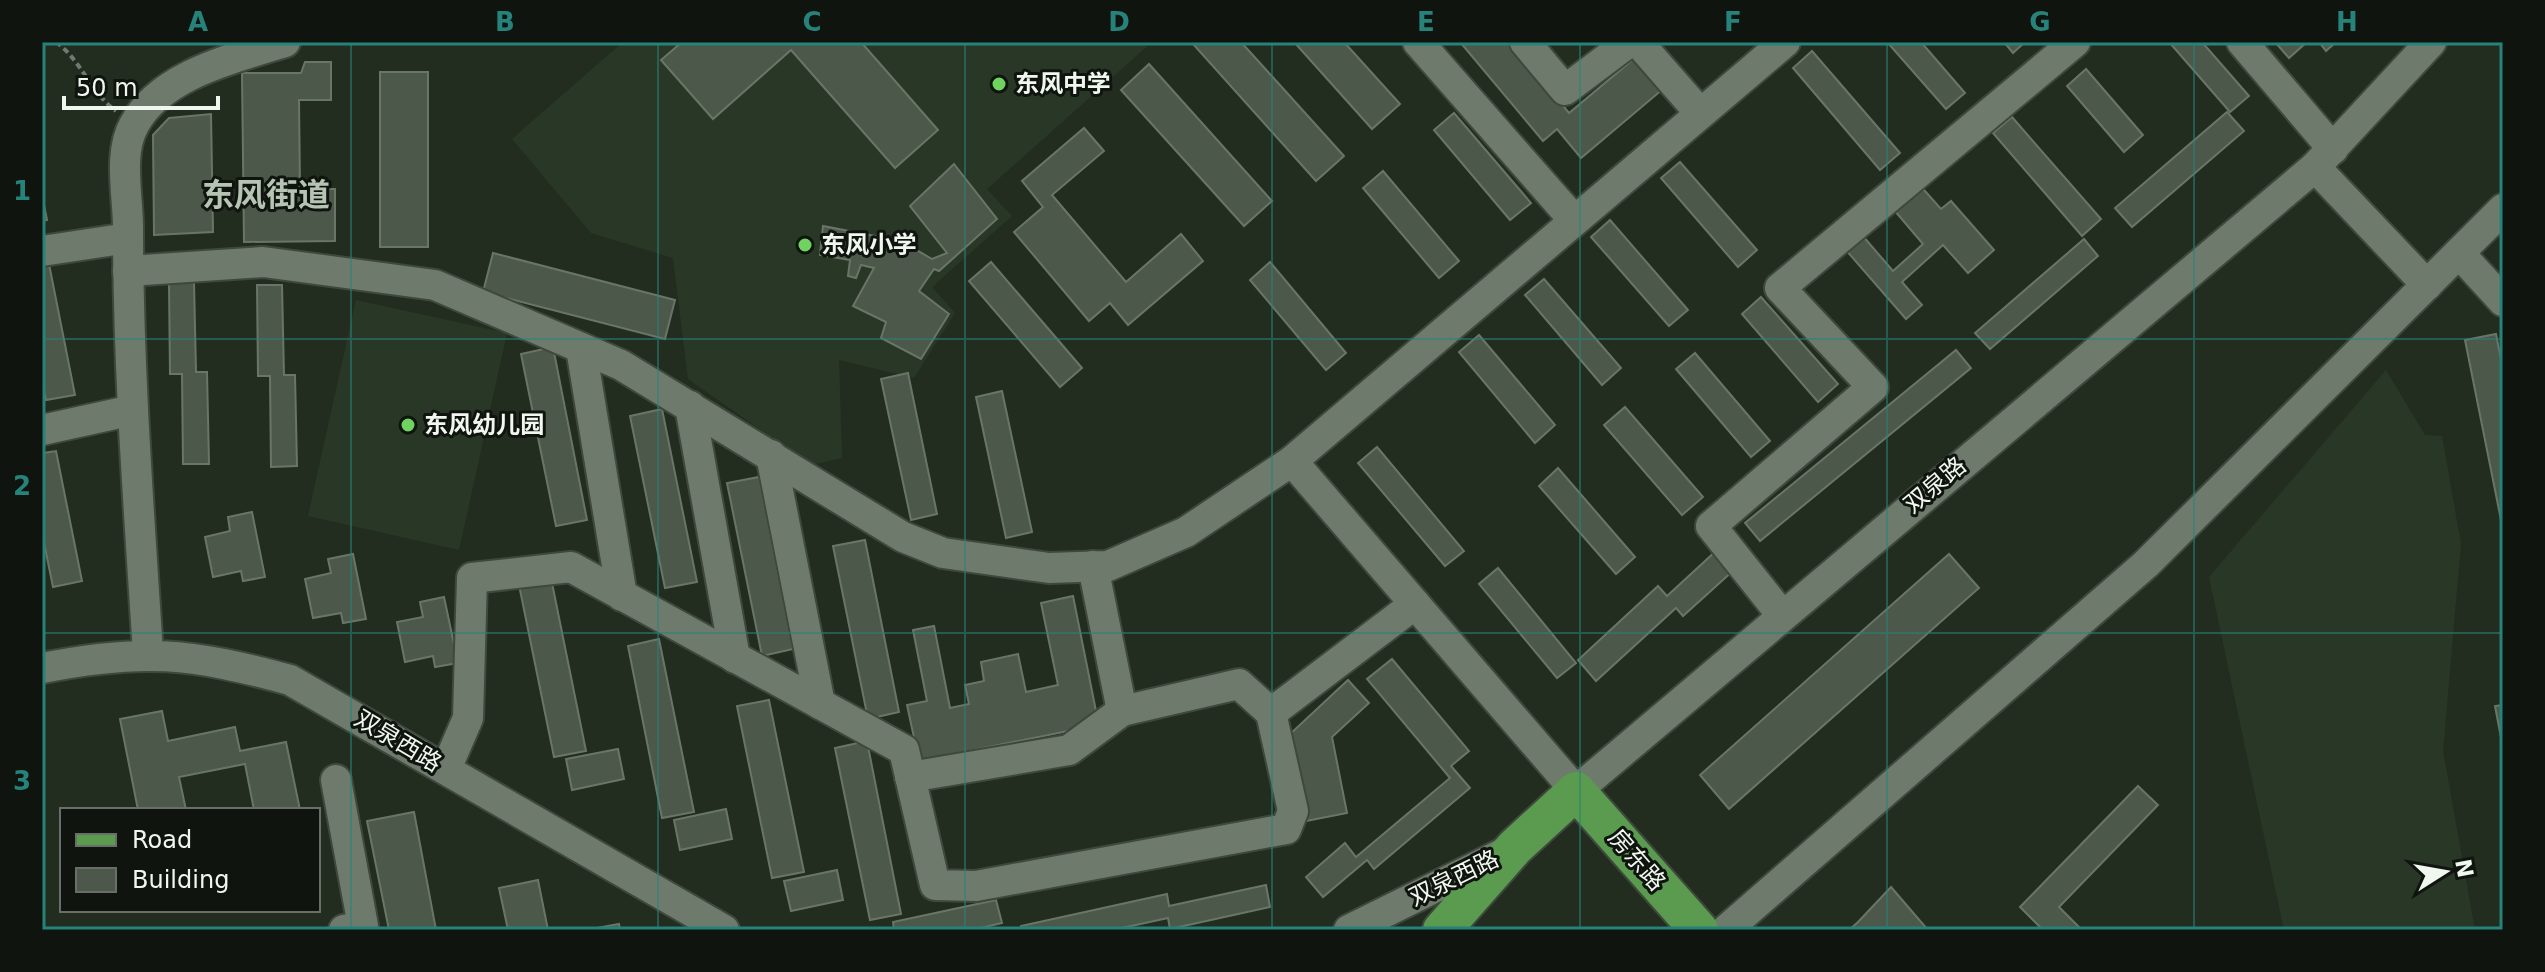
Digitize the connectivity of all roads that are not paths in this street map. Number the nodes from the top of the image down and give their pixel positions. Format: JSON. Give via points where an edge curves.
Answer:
{"nodes":[{"id":1,"x":285,"y":42,"type":"edge"},
{"id":2,"x":1418,"y":42,"type":"edge"},
{"id":3,"x":1525,"y":42,"type":"edge"},
{"id":4,"x":1629,"y":42,"type":"edge"},
{"id":5,"x":1638,"y":42,"type":"edge"},
{"id":6,"x":1785,"y":42,"type":"edge"},
{"id":7,"x":2075,"y":42,"type":"edge"},
{"id":8,"x":2242,"y":42,"type":"edge"},
{"id":9,"x":2431,"y":42,"type":"edge"},
{"id":10,"x":1700,"y":113,"type":"junction"},
{"id":11,"x":2324,"y":158,"type":"junction"},
{"id":12,"x":2503,"y":209,"type":"edge"},
{"id":13,"x":1574,"y":220,"type":"junction"},
{"id":14,"x":128,"y":238,"type":"junction"},
{"id":15,"x":42,"y":251,"type":"edge"},
{"id":16,"x":2459,"y":253,"type":"junction"},
{"id":17,"x":128,"y":271,"type":"junction"},
{"id":18,"x":2427,"y":285,"type":"junction"},
{"id":19,"x":2503,"y":301,"type":"edge"},
{"id":20,"x":581,"y":348,"type":"junction"},
{"id":21,"x":690,"y":406,"type":"junction"},
{"id":22,"x":133,"y":410,"type":"junction"},
{"id":23,"x":42,"y":430,"type":"edge"},
{"id":24,"x":771,"y":455,"type":"junction"},
{"id":25,"x":1292,"y":461,"type":"junction"},
{"id":26,"x":1093,"y":566,"type":"junction"},
{"id":27,"x":622,"y":596,"type":"junction"},
{"id":28,"x":1415,"y":604,"type":"junction"},
{"id":29,"x":1781,"y":614,"type":"junction"},
{"id":30,"x":148,"y":653,"type":"junction"},
{"id":31,"x":735,"y":658,"type":"junction"},
{"id":32,"x":42,"y":668,"type":"edge"},
{"id":33,"x":820,"y":704,"type":"junction"},
{"id":34,"x":1122,"y":711,"type":"junction"},
{"id":35,"x":1271,"y":713,"type":"junction"},
{"id":36,"x":446,"y":769,"type":"junction"},
{"id":37,"x":910,"y":777,"type":"junction"},
{"id":38,"x":336,"y":780,"type":"dead end"},
{"id":39,"x":1576,"y":791,"type":"junction"},
{"id":40,"x":1515,"y":847,"type":"junction"},
{"id":41,"x":682,"y":919,"type":"edge"},
{"id":42,"x":344,"y":930,"type":"edge"},
{"id":43,"x":724,"y":930,"type":"edge"},
{"id":44,"x":1349,"y":930,"type":"edge"},
{"id":45,"x":1442,"y":930,"type":"edge"},
{"id":46,"x":1699,"y":930,"type":"edge"},
{"id":47,"x":1726,"y":930,"type":"edge"}],
"edges":[{"from":1,"to":14,"type":"street","via":[[190,76],[148,104],[134,124],[125,172]]},
{"from":2,"to":13,"type":"street"},
{"from":3,"to":4,"type":"street","via":[[1565,90]]},
{"from":5,"to":10,"type":"street"},
{"from":6,"to":10,"type":"street"},
{"from":7,"to":29,"type":"street","via":[[1780,288],[1873,387],[1711,526]]},
{"from":8,"to":11,"type":"street"},
{"from":9,"to":11,"type":"street","name":"双泉路"},
{"from":10,"to":13,"type":"street"},
{"from":11,"to":18,"type":"street"},
{"from":11,"to":29,"type":"street","name":"双泉路"},
{"from":12,"to":16,"type":"street"},
{"from":13,"to":25,"type":"street"},
{"from":14,"to":15,"type":"street"},
{"from":14,"to":17,"type":"street"},
{"from":16,"to":18,"type":"street"},
{"from":16,"to":19,"type":"street"},
{"from":17,"to":20,"type":"street","via":[[263,262],[435,285]]},
{"from":17,"to":22,"type":"street"},
{"from":18,"to":47,"type":"street","via":[[2146,564]]},
{"from":20,"to":21,"type":"street"},
{"from":20,"to":27,"type":"street"},
{"from":21,"to":24,"type":"street"},
{"from":21,"to":31,"type":"street"},
{"from":22,"to":23,"type":"street"},
{"from":22,"to":30,"type":"street"},
{"from":24,"to":26,"type":"street","via":[[903,537],[943,553],[1017,565]]},
{"from":24,"to":33,"type":"street"},
{"from":25,"to":26,"type":"street","via":[[1186,532],[1108,566]]},
{"from":25,"to":28,"type":"street"},
{"from":26,"to":34,"type":"street"},
{"from":27,"to":31,"type":"street"},
{"from":27,"to":36,"type":"street","via":[[571,567],[472,578],[468,718]]},
{"from":28,"to":35,"type":"street"},
{"from":28,"to":39,"type":"street"},
{"from":29,"to":39,"type":"street","name":"双泉路"},
{"from":30,"to":32,"type":"street","name":"双泉西路"},
{"from":30,"to":36,"type":"street","name":"双泉西路","via":[[224,662],[290,680]]},
{"from":31,"to":33,"type":"street"},
{"from":33,"to":37,"type":"street","via":[[904,750]]},
{"from":34,"to":35,"type":"street","via":[[1239,684]]},
{"from":34,"to":37,"type":"street","via":[[1069,750]]},
{"from":35,"to":37,"type":"street","via":[[1293,811],[1286,829],[976,886],[935,885]]},
{"from":36,"to":41,"type":"street","name":"双泉西路"},
{"from":38,"to":42,"type":"street","via":[[363,926]]},
{"from":39,"to":40,"type":"main road","name":"双泉路"},
{"from":39,"to":46,"type":"main road","name":"房东路"},
{"from":40,"to":44,"type":"street","name":"双泉西路"},
{"from":40,"to":45,"type":"main road","name":"双泉路"},
{"from":41,"to":43,"type":"street","name":"双泉西路"}]}
